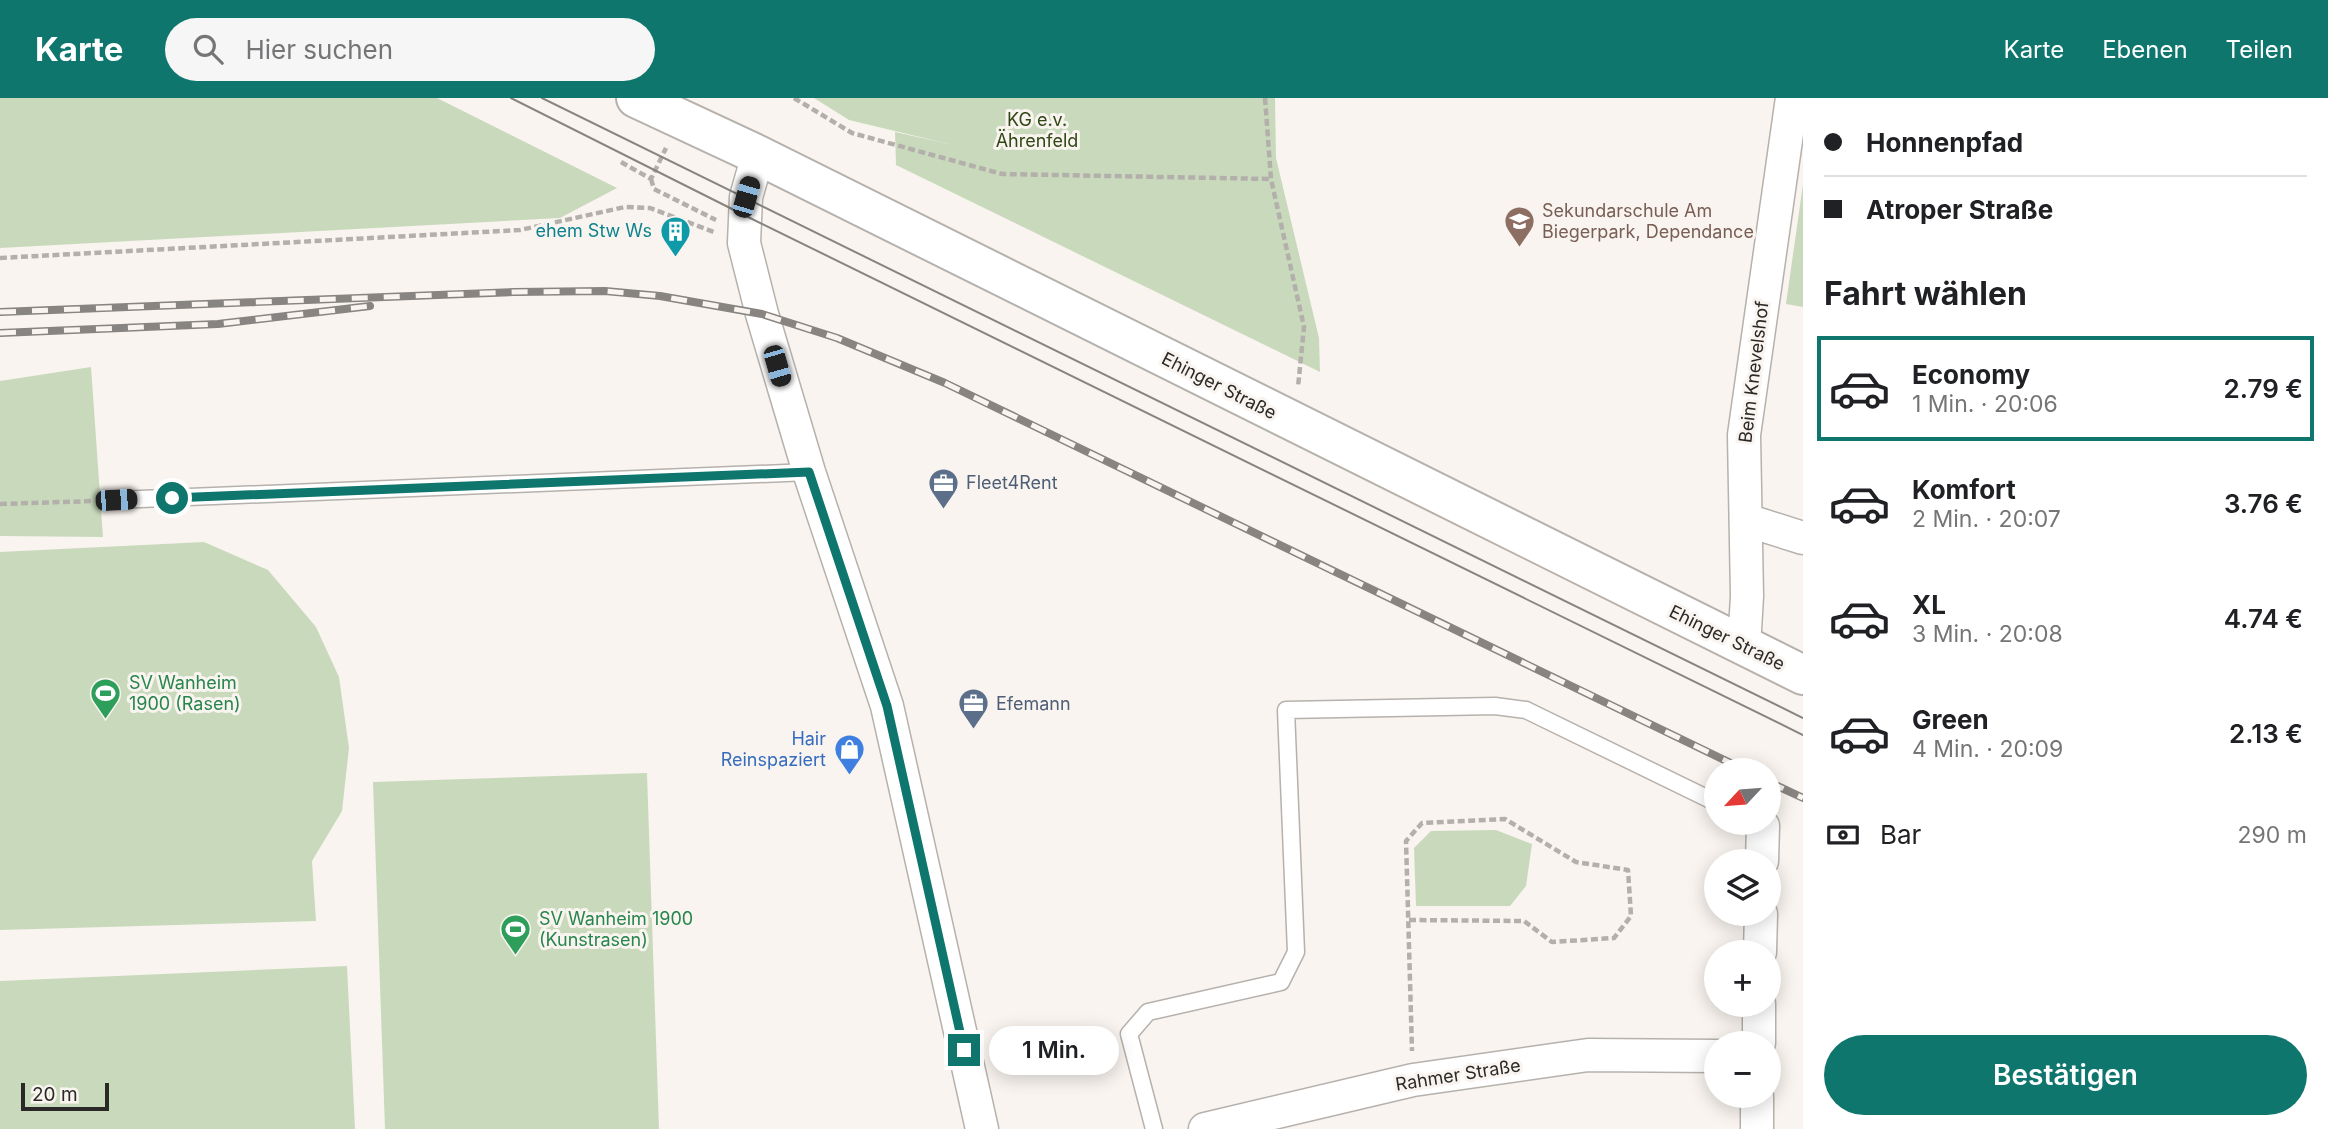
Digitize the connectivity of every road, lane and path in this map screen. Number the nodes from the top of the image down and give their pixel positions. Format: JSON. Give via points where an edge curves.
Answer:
{"nodes":[{"id":1,"x":636,"y":98,"type":"edge"},
{"id":2,"x":794,"y":98,"type":"edge"},
{"id":3,"x":1265,"y":98,"type":"edge"},
{"id":4,"x":1792,"y":98,"type":"edge"},
{"id":5,"x":758,"y":155,"type":"junction"},
{"id":6,"x":651,"y":179,"type":"dead end"},
{"id":7,"x":1271,"y":179,"type":"junction"},
{"id":8,"x":744,"y":239,"type":"junction"},
{"id":9,"x":0,"y":258,"type":"edge"},
{"id":10,"x":1268,"y":411,"type":"junction"},
{"id":11,"x":809,"y":472,"type":"junction"},
{"id":12,"x":116,"y":500,"type":"joint"},
{"id":13,"x":0,"y":505,"type":"edge"},
{"id":14,"x":1746,"y":520,"type":"junction"},
{"id":15,"x":1803,"y":538,"type":"edge"},
{"id":16,"x":1744,"y":647,"type":"junction"},
{"id":17,"x":1803,"y":675,"type":"edge"},
{"id":18,"x":1704,"y":797,"type":"edge"},
{"id":19,"x":1409,"y":920,"type":"junction"},
{"id":20,"x":1704,"y":1056,"type":"edge"},
{"id":21,"x":1413,"y":1080,"type":"junction"},
{"id":22,"x":1758,"y":1108,"type":"edge"},
{"id":23,"x":982,"y":1129,"type":"edge"},
{"id":24,"x":1154,"y":1129,"type":"edge"},
{"id":25,"x":1205,"y":1129,"type":"edge"},
{"id":26,"x":1757,"y":1129,"type":"edge"}],
"edges":[{"from":1,"to":5,"type":"street","name":"Ehinger Straße"},
{"from":2,"to":7,"type":"path","via":[[852,133],[1003,174]]},
{"from":3,"to":7,"type":"path"},
{"from":4,"to":14,"type":"street","name":"Beim Knevelshof","via":[[1744,435]]},
{"from":5,"to":8,"type":"street","via":[[746,197]]},
{"from":5,"to":10,"type":"street","name":"Ehinger Straße"},
{"from":6,"to":8,"type":"path","via":[[654,189]]},
{"from":7,"to":10,"type":"path","via":[[1304,327],[1298,388]]},
{"from":8,"to":9,"type":"path","via":[[650,208],[625,207],[520,230]]},
{"from":8,"to":11,"type":"street"},
{"from":10,"to":16,"type":"street","name":"Ehinger Straße"},
{"from":11,"to":12,"type":"lane"},
{"from":11,"to":23,"type":"street","via":[[887,706]]},
{"from":12,"to":13,"type":"path"},
{"from":14,"to":15,"type":"street"},
{"from":14,"to":16,"type":"street","name":"Beim Knevelshof"},
{"from":16,"to":17,"type":"street","name":"Ehinger Straße"},
{"from":18,"to":24,"type":"lane","via":[[1526,710],[1495,706],[1286,710],[1296,952],[1281,982],[1148,1012],[1129,1034]]},
{"from":19,"to":19,"type":"path","via":[[1406,841],[1422,823],[1505,819],[1576,862],[1628,870],[1631,916],[1614,939],[1552,942],[1524,921]]},
{"from":19,"to":21,"type":"path"},
{"from":20,"to":21,"type":"street","name":"Rahmer Straße","via":[[1588,1055]]},
{"from":21,"to":25,"type":"street","name":"Rahmer Straße"},
{"from":22,"to":26,"type":"street"}]}
